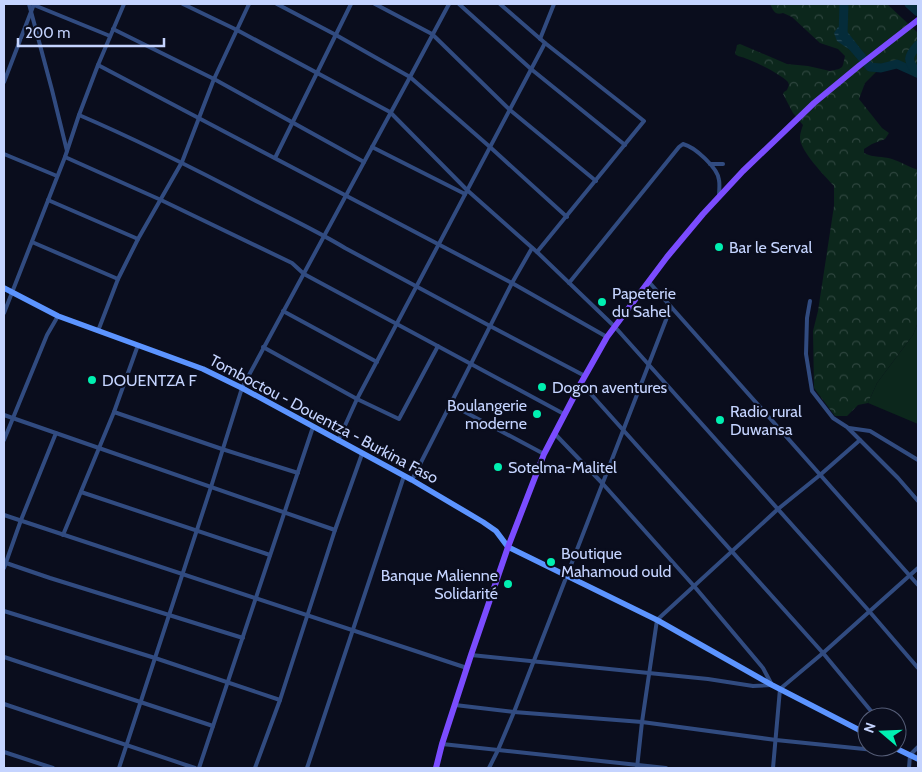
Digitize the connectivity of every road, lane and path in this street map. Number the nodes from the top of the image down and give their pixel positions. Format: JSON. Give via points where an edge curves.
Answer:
{"nodes":[{"id":1,"x":29,"y":4,"type":"edge"},
{"id":2,"x":124,"y":4,"type":"edge"},
{"id":3,"x":183,"y":4,"type":"edge"},
{"id":4,"x":249,"y":4,"type":"edge"},
{"id":5,"x":277,"y":4,"type":"edge"},
{"id":6,"x":351,"y":4,"type":"edge"},
{"id":7,"x":375,"y":4,"type":"edge"},
{"id":8,"x":449,"y":4,"type":"edge"},
{"id":9,"x":459,"y":4,"type":"edge"},
{"id":10,"x":500,"y":4,"type":"edge"},
{"id":11,"x":554,"y":4,"type":"edge"},
{"id":12,"x":34,"y":5,"type":"edge"},
{"id":13,"x":31,"y":13,"type":"junction"},
{"id":14,"x":916,"y":22,"type":"edge"},
{"id":15,"x":113,"y":29,"type":"junction"},
{"id":16,"x":237,"y":30,"type":"junction"},
{"id":17,"x":432,"y":34,"type":"junction"},
{"id":18,"x":336,"y":35,"type":"junction"},
{"id":19,"x":110,"y":36,"type":"junction"},
{"id":20,"x":540,"y":39,"type":"junction"},
{"id":21,"x":545,"y":43,"type":"junction"},
{"id":22,"x":98,"y":65,"type":"junction"},
{"id":23,"x":531,"y":69,"type":"junction"},
{"id":24,"x":317,"y":73,"type":"junction"},
{"id":25,"x":410,"y":77,"type":"junction"},
{"id":26,"x":214,"y":79,"type":"junction"},
{"id":27,"x":4,"y":82,"type":"edge"},
{"id":28,"x":510,"y":110,"type":"junction"},
{"id":29,"x":390,"y":112,"type":"junction"},
{"id":30,"x":79,"y":115,"type":"junction"},
{"id":31,"x":199,"y":118,"type":"junction"},
{"id":32,"x":293,"y":122,"type":"junction"},
{"id":33,"x":624,"y":145,"type":"junction"},
{"id":34,"x":372,"y":147,"type":"junction"},
{"id":35,"x":490,"y":147,"type":"junction"},
{"id":36,"x":67,"y":151,"type":"junction"},
{"id":37,"x":4,"y":154,"type":"edge"},
{"id":38,"x":65,"y":157,"type":"junction"},
{"id":39,"x":275,"y":158,"type":"junction"},
{"id":40,"x":182,"y":162,"type":"junction"},
{"id":41,"x":364,"y":162,"type":"junction"},
{"id":42,"x":710,"y":164,"type":"junction"},
{"id":43,"x":723,"y":164,"type":"dead end"},
{"id":44,"x":57,"y":176,"type":"junction"},
{"id":45,"x":596,"y":181,"type":"junction"},
{"id":46,"x":466,"y":192,"type":"junction"},
{"id":47,"x":346,"y":196,"type":"junction"},
{"id":48,"x":719,"y":196,"type":"junction"},
{"id":49,"x":48,"y":200,"type":"junction"},
{"id":50,"x":161,"y":200,"type":"junction"},
{"id":51,"x":567,"y":217,"type":"junction"},
{"id":52,"x":324,"y":235,"type":"junction"},
{"id":53,"x":138,"y":238,"type":"junction"},
{"id":54,"x":32,"y":242,"type":"junction"},
{"id":55,"x":439,"y":244,"type":"junction"},
{"id":56,"x":532,"y":248,"type":"junction"},
{"id":57,"x":537,"y":252,"type":"junction"},
{"id":58,"x":304,"y":274,"type":"junction"},
{"id":59,"x":118,"y":279,"type":"junction"},
{"id":60,"x":648,"y":282,"type":"junction"},
{"id":61,"x":512,"y":283,"type":"junction"},
{"id":62,"x":569,"y":283,"type":"junction"},
{"id":63,"x":417,"y":286,"type":"junction"},
{"id":64,"x":4,"y":288,"type":"edge"},
{"id":65,"x":13,"y":292,"type":"junction"},
{"id":66,"x":810,"y":301,"type":"dead end"},
{"id":67,"x":671,"y":307,"type":"junction"},
{"id":68,"x":283,"y":311,"type":"junction"},
{"id":69,"x":4,"y":314,"type":"edge"},
{"id":70,"x":58,"y":316,"type":"junction"},
{"id":71,"x":397,"y":325,"type":"junction"},
{"id":72,"x":490,"y":326,"type":"junction"},
{"id":73,"x":615,"y":327,"type":"junction"},
{"id":74,"x":98,"y":331,"type":"junction"},
{"id":75,"x":608,"y":337,"type":"junction"},
{"id":76,"x":138,"y":345,"type":"junction"},
{"id":77,"x":438,"y":346,"type":"junction"},
{"id":78,"x":263,"y":348,"type":"junction"},
{"id":79,"x":377,"y":362,"type":"junction"},
{"id":80,"x":470,"y":364,"type":"junction"},
{"id":81,"x":649,"y":365,"type":"junction"},
{"id":82,"x":585,"y":376,"type":"junction"},
{"id":83,"x":581,"y":383,"type":"junction"},
{"id":84,"x":242,"y":388,"type":"junction"},
{"id":85,"x":357,"y":399,"type":"junction"},
{"id":86,"x":450,"y":404,"type":"junction"},
{"id":87,"x":114,"y":412,"type":"junction"},
{"id":88,"x":4,"y":415,"type":"edge"},
{"id":89,"x":564,"y":415,"type":"junction"},
{"id":90,"x":13,"y":418,"type":"junction"},
{"id":91,"x":313,"y":427,"type":"junction"},
{"id":92,"x":847,"y":428,"type":"junction"},
{"id":93,"x":624,"y":430,"type":"junction"},
{"id":94,"x":56,"y":433,"type":"junction"},
{"id":95,"x":555,"y":434,"type":"junction"},
{"id":96,"x":4,"y":440,"type":"edge"},
{"id":97,"x":860,"y":440,"type":"junction"},
{"id":98,"x":338,"y":441,"type":"junction"},
{"id":99,"x":99,"y":448,"type":"junction"},
{"id":100,"x":222,"y":449,"type":"junction"},
{"id":101,"x":362,"y":454,"type":"junction"},
{"id":102,"x":544,"y":454,"type":"junction"},
{"id":103,"x":918,"y":460,"type":"edge"},
{"id":104,"x":298,"y":473,"type":"junction"},
{"id":105,"x":820,"y":475,"type":"junction"},
{"id":106,"x":404,"y":476,"type":"junction"},
{"id":107,"x":412,"y":480,"type":"junction"},
{"id":108,"x":603,"y":484,"type":"junction"},
{"id":109,"x":210,"y":487,"type":"junction"},
{"id":110,"x":81,"y":492,"type":"junction"},
{"id":111,"x":918,"y":501,"type":"edge"},
{"id":112,"x":778,"y":509,"type":"junction"},
{"id":113,"x":284,"y":512,"type":"junction"},
{"id":114,"x":4,"y":515,"type":"edge"},
{"id":115,"x":20,"y":520,"type":"junction"},
{"id":116,"x":196,"y":530,"type":"junction"},
{"id":117,"x":335,"y":530,"type":"junction"},
{"id":118,"x":63,"y":535,"type":"junction"},
{"id":119,"x":508,"y":547,"type":"junction"},
{"id":120,"x":733,"y":552,"type":"junction"},
{"id":121,"x":270,"y":556,"type":"junction"},
{"id":122,"x":6,"y":563,"type":"junction"},
{"id":123,"x":4,"y":568,"type":"edge"},
{"id":124,"x":918,"y":568,"type":"edge"},
{"id":125,"x":182,"y":574,"type":"junction"},
{"id":126,"x":910,"y":575,"type":"junction"},
{"id":127,"x":567,"y":576,"type":"junction"},
{"id":128,"x":918,"y":584,"type":"edge"},
{"id":129,"x":694,"y":586,"type":"junction"},
{"id":130,"x":256,"y":598,"type":"junction"},
{"id":131,"x":4,"y":611,"type":"edge"},
{"id":132,"x":870,"y":611,"type":"junction"},
{"id":133,"x":169,"y":615,"type":"junction"},
{"id":134,"x":308,"y":616,"type":"junction"},
{"id":135,"x":657,"y":620,"type":"junction"},
{"id":136,"x":353,"y":631,"type":"junction"},
{"id":137,"x":243,"y":638,"type":"junction"},
{"id":138,"x":823,"y":652,"type":"junction"},
{"id":139,"x":471,"y":655,"type":"junction"},
{"id":140,"x":4,"y":658,"type":"edge"},
{"id":141,"x":155,"y":658,"type":"junction"},
{"id":142,"x":533,"y":662,"type":"junction"},
{"id":143,"x":467,"y":668,"type":"junction"},
{"id":144,"x":918,"y":668,"type":"edge"},
{"id":145,"x":649,"y":673,"type":"junction"},
{"id":146,"x":228,"y":683,"type":"junction"},
{"id":147,"x":772,"y":684,"type":"junction"},
{"id":148,"x":780,"y":689,"type":"junction"},
{"id":149,"x":280,"y":700,"type":"junction"},
{"id":150,"x":140,"y":702,"type":"junction"},
{"id":151,"x":4,"y":704,"type":"edge"},
{"id":152,"x":455,"y":705,"type":"junction"},
{"id":153,"x":868,"y":707,"type":"edge"},
{"id":154,"x":514,"y":712,"type":"junction"},
{"id":155,"x":642,"y":722,"type":"junction"},
{"id":156,"x":213,"y":726,"type":"junction"},
{"id":157,"x":857,"y":729,"type":"edge"},
{"id":158,"x":776,"y":740,"type":"junction"},
{"id":159,"x":442,"y":744,"type":"junction"},
{"id":160,"x":126,"y":746,"type":"junction"},
{"id":161,"x":857,"y":748,"type":"edge"},
{"id":162,"x":918,"y":748,"type":"edge"},
{"id":163,"x":498,"y":750,"type":"junction"},
{"id":164,"x":4,"y":752,"type":"edge"},
{"id":165,"x":907,"y":754,"type":"edge"},
{"id":166,"x":910,"y":755,"type":"junction"},
{"id":167,"x":918,"y":759,"type":"edge"},
{"id":168,"x":637,"y":766,"type":"edge"},
{"id":169,"x":53,"y":768,"type":"edge"},
{"id":170,"x":119,"y":768,"type":"edge"},
{"id":171,"x":195,"y":768,"type":"edge"},
{"id":172,"x":199,"y":768,"type":"edge"},
{"id":173,"x":255,"y":768,"type":"edge"},
{"id":174,"x":307,"y":768,"type":"edge"},
{"id":175,"x":436,"y":768,"type":"edge"},
{"id":176,"x":489,"y":768,"type":"edge"},
{"id":177,"x":666,"y":768,"type":"edge"},
{"id":178,"x":773,"y":768,"type":"edge"},
{"id":179,"x":909,"y":768,"type":"edge"}],
"edges":[{"from":1,"to":13,"type":"street"},
{"from":2,"to":15,"type":"street"},
{"from":3,"to":16,"type":"street"},
{"from":4,"to":16,"type":"street"},
{"from":5,"to":18,"type":"street"},
{"from":6,"to":18,"type":"street"},
{"from":7,"to":17,"type":"street"},
{"from":8,"to":17,"type":"street"},
{"from":9,"to":23,"type":"street"},
{"from":10,"to":20,"type":"street"},
{"from":11,"to":20,"type":"street"},
{"from":12,"to":13,"type":"street"},
{"from":12,"to":19,"type":"street"},
{"from":13,"to":27,"type":"street"},
{"from":13,"to":36,"type":"street"},
{"from":14,"to":48,"type":"main road","via":[[814,103]]},
{"from":15,"to":19,"type":"street"},
{"from":15,"to":26,"type":"street"},
{"from":16,"to":24,"type":"street"},
{"from":16,"to":26,"type":"street"},
{"from":17,"to":25,"type":"street"},
{"from":17,"to":28,"type":"street"},
{"from":18,"to":24,"type":"street"},
{"from":18,"to":25,"type":"street"},
{"from":19,"to":22,"type":"street"},
{"from":20,"to":21,"type":"street"},
{"from":21,"to":23,"type":"street"},
{"from":21,"to":33,"type":"street","via":[[644,121]]},
{"from":22,"to":30,"type":"street"},
{"from":22,"to":31,"type":"street"},
{"from":23,"to":28,"type":"street"},
{"from":23,"to":33,"type":"street"},
{"from":24,"to":29,"type":"street"},
{"from":24,"to":32,"type":"street"},
{"from":25,"to":29,"type":"street"},
{"from":25,"to":35,"type":"street"},
{"from":26,"to":31,"type":"street"},
{"from":26,"to":32,"type":"street"},
{"from":28,"to":35,"type":"street"},
{"from":28,"to":45,"type":"street"},
{"from":29,"to":34,"type":"street"},
{"from":29,"to":46,"type":"street"},
{"from":30,"to":36,"type":"street"},
{"from":30,"to":40,"type":"street"},
{"from":31,"to":39,"type":"street"},
{"from":31,"to":40,"type":"street"},
{"from":32,"to":39,"type":"street"},
{"from":32,"to":41,"type":"street"},
{"from":33,"to":45,"type":"street"},
{"from":34,"to":41,"type":"street"},
{"from":34,"to":46,"type":"street"},
{"from":35,"to":46,"type":"street"},
{"from":35,"to":51,"type":"street"},
{"from":36,"to":38,"type":"street"},
{"from":37,"to":44,"type":"street"},
{"from":38,"to":44,"type":"street"},
{"from":38,"to":50,"type":"street"},
{"from":39,"to":47,"type":"street"},
{"from":40,"to":50,"type":"street"},
{"from":40,"to":52,"type":"street"},
{"from":41,"to":47,"type":"street"},
{"from":42,"to":43,"type":"street"},
{"from":42,"to":48,"type":"street","via":[[719,180]]},
{"from":42,"to":62,"type":"street","via":[[688,145],[678,147]]},
{"from":44,"to":49,"type":"street"},
{"from":45,"to":51,"type":"street"},
{"from":46,"to":55,"type":"street"},
{"from":46,"to":56,"type":"street"},
{"from":47,"to":52,"type":"street"},
{"from":47,"to":55,"type":"street"},
{"from":48,"to":60,"type":"main road"},
{"from":49,"to":53,"type":"street"},
{"from":49,"to":54,"type":"street"},
{"from":50,"to":53,"type":"street"},
{"from":50,"to":58,"type":"street","via":[[292,263]]},
{"from":51,"to":57,"type":"street"},
{"from":52,"to":58,"type":"street"},
{"from":52,"to":63,"type":"street"},
{"from":53,"to":59,"type":"street"},
{"from":54,"to":59,"type":"street"},
{"from":54,"to":65,"type":"street"},
{"from":55,"to":61,"type":"street"},
{"from":55,"to":63,"type":"street"},
{"from":56,"to":57,"type":"street"},
{"from":56,"to":61,"type":"street"},
{"from":57,"to":62,"type":"street"},
{"from":58,"to":68,"type":"street"},
{"from":58,"to":71,"type":"street"},
{"from":59,"to":74,"type":"street"},
{"from":60,"to":67,"type":"street"},
{"from":60,"to":73,"type":"main road"},
{"from":61,"to":72,"type":"street"},
{"from":61,"to":75,"type":"street"},
{"from":62,"to":73,"type":"street"},
{"from":63,"to":71,"type":"street"},
{"from":63,"to":72,"type":"street"},
{"from":64,"to":65,"type":"main road","name":"Tomboctou - Douentza - Burkina Faso"},
{"from":65,"to":69,"type":"street"},
{"from":65,"to":70,"type":"main road","name":"Tomboctou - Douentza - Burkina Faso"},
{"from":66,"to":92,"type":"street","via":[[806,354],[812,391],[833,418]]},
{"from":67,"to":81,"type":"street"},
{"from":67,"to":105,"type":"street"},
{"from":68,"to":78,"type":"street"},
{"from":68,"to":79,"type":"street"},
{"from":70,"to":74,"type":"main road","name":"Tomboctou - Douentza - Burkina Faso"},
{"from":70,"to":90,"type":"street"},
{"from":71,"to":77,"type":"street"},
{"from":71,"to":79,"type":"street"},
{"from":72,"to":80,"type":"street"},
{"from":72,"to":82,"type":"street"},
{"from":73,"to":75,"type":"main road"},
{"from":73,"to":81,"type":"street"},
{"from":74,"to":76,"type":"main road","name":"Tomboctou - Douentza - Burkina Faso"},
{"from":75,"to":82,"type":"main road"},
{"from":76,"to":84,"type":"main road","name":"Tomboctou - Douentza - Burkina Faso","via":[[203,369]]},
{"from":76,"to":87,"type":"street"},
{"from":77,"to":80,"type":"street"},
{"from":77,"to":85,"type":"street","via":[[399,419]]},
{"from":78,"to":84,"type":"street"},
{"from":78,"to":85,"type":"street"},
{"from":79,"to":85,"type":"street"},
{"from":80,"to":86,"type":"street"},
{"from":80,"to":89,"type":"street"},
{"from":81,"to":93,"type":"street"},
{"from":81,"to":112,"type":"street"},
{"from":82,"to":83,"type":"main road"},
{"from":83,"to":89,"type":"main road"},
{"from":83,"to":93,"type":"street"},
{"from":84,"to":91,"type":"main road","name":"Tomboctou - Douentza - Burkina Faso"},
{"from":84,"to":100,"type":"street"},
{"from":85,"to":98,"type":"street"},
{"from":86,"to":102,"type":"street"},
{"from":86,"to":107,"type":"street"},
{"from":87,"to":99,"type":"street"},
{"from":87,"to":100,"type":"street"},
{"from":88,"to":90,"type":"street"},
{"from":89,"to":95,"type":"main road"},
{"from":90,"to":94,"type":"street"},
{"from":90,"to":96,"type":"street"},
{"from":91,"to":98,"type":"main road","name":"Tomboctou - Douentza - Burkina Faso"},
{"from":91,"to":104,"type":"street"},
{"from":92,"to":97,"type":"street"},
{"from":92,"to":103,"type":"street","via":[[870,431]]},
{"from":93,"to":108,"type":"street"},
{"from":93,"to":120,"type":"street"},
{"from":94,"to":99,"type":"street"},
{"from":94,"to":115,"type":"street"},
{"from":95,"to":102,"type":"main road"},
{"from":95,"to":108,"type":"street"},
{"from":97,"to":105,"type":"street"},
{"from":97,"to":111,"type":"street"},
{"from":98,"to":101,"type":"main road","name":"Tomboctou - Douentza - Burkina Faso"},
{"from":99,"to":109,"type":"street"},
{"from":99,"to":110,"type":"street"},
{"from":100,"to":104,"type":"street"},
{"from":100,"to":109,"type":"street"},
{"from":101,"to":106,"type":"main road","name":"Tomboctou - Douentza - Burkina Faso"},
{"from":101,"to":117,"type":"street"},
{"from":102,"to":119,"type":"main road"},
{"from":104,"to":113,"type":"street"},
{"from":105,"to":112,"type":"street"},
{"from":105,"to":126,"type":"street"},
{"from":106,"to":107,"type":"main road","name":"Tomboctou - Douentza - Burkina Faso"},
{"from":106,"to":136,"type":"street"},
{"from":107,"to":119,"type":"main road","name":"Tomboctou - Douentza - Burkina Faso","via":[[496,531]]},
{"from":108,"to":127,"type":"street"},
{"from":108,"to":129,"type":"street"},
{"from":109,"to":113,"type":"street"},
{"from":109,"to":116,"type":"street"},
{"from":110,"to":116,"type":"street"},
{"from":110,"to":118,"type":"street"},
{"from":112,"to":120,"type":"street"},
{"from":112,"to":132,"type":"street"},
{"from":113,"to":117,"type":"street"},
{"from":113,"to":121,"type":"street"},
{"from":114,"to":115,"type":"street"},
{"from":115,"to":118,"type":"street"},
{"from":115,"to":122,"type":"street"},
{"from":116,"to":121,"type":"street"},
{"from":116,"to":125,"type":"street"},
{"from":117,"to":134,"type":"street"},
{"from":118,"to":125,"type":"street"},
{"from":119,"to":127,"type":"main road"},
{"from":119,"to":139,"type":"main road"},
{"from":120,"to":129,"type":"street"},
{"from":120,"to":138,"type":"street"},
{"from":121,"to":130,"type":"street"},
{"from":122,"to":123,"type":"street"},
{"from":122,"to":133,"type":"street"},
{"from":124,"to":126,"type":"street"},
{"from":125,"to":130,"type":"street"},
{"from":125,"to":133,"type":"street"},
{"from":126,"to":128,"type":"street"},
{"from":126,"to":132,"type":"street"},
{"from":127,"to":135,"type":"main road"},
{"from":127,"to":142,"type":"street"},
{"from":129,"to":135,"type":"street"},
{"from":129,"to":147,"type":"street","via":[[763,668]]},
{"from":130,"to":134,"type":"street"},
{"from":130,"to":137,"type":"street"},
{"from":131,"to":141,"type":"street"},
{"from":132,"to":138,"type":"street"},
{"from":132,"to":144,"type":"street"},
{"from":133,"to":137,"type":"street"},
{"from":133,"to":141,"type":"street"},
{"from":134,"to":136,"type":"street"},
{"from":134,"to":149,"type":"street"},
{"from":135,"to":145,"type":"street"},
{"from":135,"to":147,"type":"main road"},
{"from":136,"to":143,"type":"street"},
{"from":136,"to":174,"type":"street"},
{"from":137,"to":146,"type":"street"},
{"from":138,"to":148,"type":"street"},
{"from":138,"to":153,"type":"street"},
{"from":139,"to":142,"type":"street"},
{"from":139,"to":143,"type":"main road"},
{"from":140,"to":150,"type":"street"},
{"from":141,"to":146,"type":"street"},
{"from":141,"to":150,"type":"street"},
{"from":142,"to":145,"type":"street"},
{"from":142,"to":154,"type":"street"},
{"from":143,"to":152,"type":"main road"},
{"from":145,"to":147,"type":"street","via":[[753,686]]},
{"from":145,"to":155,"type":"street"},
{"from":146,"to":149,"type":"street"},
{"from":146,"to":156,"type":"street"},
{"from":147,"to":148,"type":"main road"},
{"from":148,"to":157,"type":"main road"},
{"from":148,"to":158,"type":"street"},
{"from":149,"to":173,"type":"street"},
{"from":150,"to":156,"type":"street"},
{"from":150,"to":160,"type":"street"},
{"from":151,"to":160,"type":"street"},
{"from":152,"to":154,"type":"street"},
{"from":152,"to":159,"type":"main road"},
{"from":154,"to":155,"type":"street"},
{"from":154,"to":163,"type":"street"},
{"from":155,"to":158,"type":"street"},
{"from":155,"to":168,"type":"street"},
{"from":156,"to":172,"type":"street"},
{"from":158,"to":161,"type":"street"},
{"from":158,"to":178,"type":"street"},
{"from":159,"to":163,"type":"street"},
{"from":159,"to":175,"type":"main road"},
{"from":160,"to":170,"type":"street"},
{"from":160,"to":171,"type":"street"},
{"from":162,"to":166,"type":"street"},
{"from":163,"to":168,"type":"street"},
{"from":163,"to":176,"type":"street"},
{"from":164,"to":169,"type":"street"},
{"from":165,"to":166,"type":"main road"},
{"from":166,"to":167,"type":"main road"},
{"from":166,"to":179,"type":"street"},
{"from":168,"to":177,"type":"street"}]}
